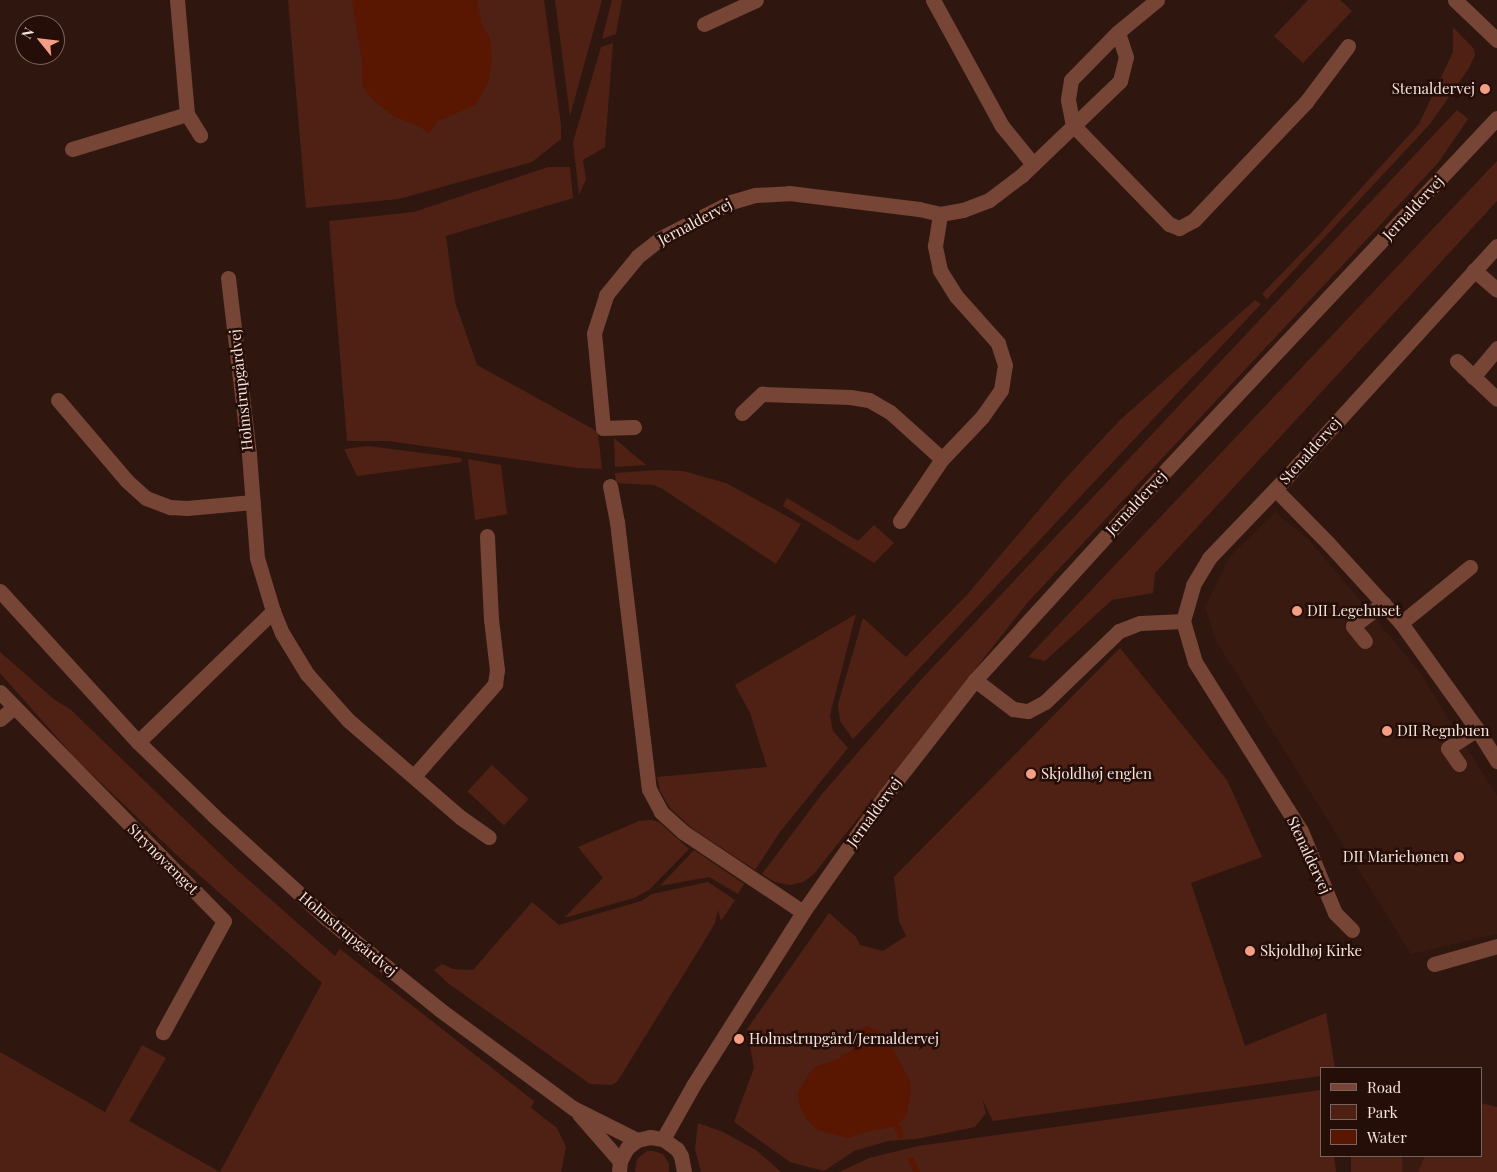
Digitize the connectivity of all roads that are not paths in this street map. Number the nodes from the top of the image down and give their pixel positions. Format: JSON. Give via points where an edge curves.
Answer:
{"nodes":[{"id":1,"x":177,"y":0,"type":"edge"},
{"id":2,"x":756,"y":0,"type":"edge"},
{"id":3,"x":933,"y":0,"type":"edge"},
{"id":4,"x":1157,"y":0,"type":"edge"},
{"id":5,"x":1455,"y":0,"type":"edge"},
{"id":6,"x":704,"y":24,"type":"dead end"},
{"id":7,"x":1118,"y":32,"type":"junction"},
{"id":8,"x":1497,"y":40,"type":"edge"},
{"id":9,"x":1348,"y":46,"type":"dead end"},
{"id":10,"x":187,"y":114,"type":"junction"},
{"id":11,"x":1497,"y":118,"type":"edge"},
{"id":12,"x":1073,"y":125,"type":"junction"},
{"id":13,"x":200,"y":135,"type":"dead end"},
{"id":14,"x":72,"y":149,"type":"dead end"},
{"id":15,"x":1033,"y":164,"type":"junction"},
{"id":16,"x":940,"y":214,"type":"junction"},
{"id":17,"x":1497,"y":246,"type":"edge"},
{"id":18,"x":1474,"y":270,"type":"junction"},
{"id":19,"x":228,"y":278,"type":"dead end"},
{"id":20,"x":1497,"y":290,"type":"edge"},
{"id":21,"x":1497,"y":348,"type":"edge"},
{"id":22,"x":1458,"y":361,"type":"dead end"},
{"id":23,"x":1474,"y":377,"type":"junction"},
{"id":24,"x":1497,"y":399,"type":"edge"},
{"id":25,"x":58,"y":400,"type":"dead end"},
{"id":26,"x":742,"y":412,"type":"dead end"},
{"id":27,"x":634,"y":427,"type":"dead end"},
{"id":28,"x":942,"y":459,"type":"junction"},
{"id":29,"x":610,"y":486,"type":"dead end"},
{"id":30,"x":1275,"y":489,"type":"junction"},
{"id":31,"x":252,"y":502,"type":"junction"},
{"id":32,"x":900,"y":521,"type":"dead end"},
{"id":33,"x":487,"y":536,"type":"dead end"},
{"id":34,"x":1470,"y":567,"type":"dead end"},
{"id":35,"x":0,"y":591,"type":"edge"},
{"id":36,"x":1383,"y":602,"type":"junction"},
{"id":37,"x":273,"y":611,"type":"junction"},
{"id":38,"x":1183,"y":621,"type":"junction"},
{"id":39,"x":1401,"y":623,"type":"junction"},
{"id":40,"x":1365,"y":641,"type":"dead end"},
{"id":41,"x":975,"y":680,"type":"junction"},
{"id":42,"x":0,"y":692,"type":"edge"},
{"id":43,"x":13,"y":708,"type":"junction"},
{"id":44,"x":0,"y":720,"type":"edge"},
{"id":45,"x":1478,"y":729,"type":"junction"},
{"id":46,"x":138,"y":742,"type":"junction"},
{"id":47,"x":1497,"y":761,"type":"edge"},
{"id":48,"x":1459,"y":764,"type":"dead end"},
{"id":49,"x":414,"y":776,"type":"junction"},
{"id":50,"x":489,"y":836,"type":"dead end"},
{"id":51,"x":803,"y":912,"type":"junction"},
{"id":52,"x":1352,"y":930,"type":"dead end"},
{"id":53,"x":1497,"y":946,"type":"edge"},
{"id":54,"x":1434,"y":964,"type":"dead end"},
{"id":55,"x":163,"y":1032,"type":"dead end"},
{"id":56,"x":574,"y":1108,"type":"junction"},
{"id":57,"x":663,"y":1139,"type":"junction"},
{"id":58,"x":637,"y":1140,"type":"junction"},
{"id":59,"x":619,"y":1166,"type":"edge"},
{"id":60,"x":684,"y":1172,"type":"edge"}],
"edges":[{"from":1,"to":10,"type":"street"},
{"from":2,"to":6,"type":"street"},
{"from":3,"to":15,"type":"street","via":[[1002,126]]},
{"from":4,"to":7,"type":"street"},
{"from":5,"to":8,"type":"street"},
{"from":7,"to":12,"type":"street","via":[[1071,80],[1068,100]]},
{"from":7,"to":12,"type":"street","name":"Jernaldervej","via":[[1126,57],[1120,81]]},
{"from":9,"to":12,"type":"street","via":[[1306,102],[1194,220],[1179,228],[1169,224]]},
{"from":10,"to":13,"type":"street"},
{"from":10,"to":14,"type":"street"},
{"from":11,"to":41,"type":"street","name":"Jernaldervej","via":[[1155,482]]},
{"from":12,"to":15,"type":"street","name":"Jernaldervej"},
{"from":15,"to":16,"type":"street","name":"Jernaldervej","via":[[989,200]]},
{"from":16,"to":27,"type":"street","name":"Jernaldervej","via":[[789,193],[756,195],[731,202],[661,238],[638,256],[606,295],[594,333],[603,428]]},
{"from":16,"to":28,"type":"street","via":[[935,246],[940,270],[956,296],[998,342],[1005,365],[1001,390],[982,417]]},
{"from":17,"to":18,"type":"street","name":"Stenaldervej"},
{"from":18,"to":20,"type":"street"},
{"from":18,"to":30,"type":"street","name":"Stenaldervej"},
{"from":19,"to":31,"type":"street","name":"Holmstrupgårdvej"},
{"from":21,"to":23,"type":"street"},
{"from":22,"to":23,"type":"street"},
{"from":23,"to":24,"type":"street"},
{"from":25,"to":31,"type":"street","via":[[126,481],[146,498],[158,504],[188,508]]},
{"from":26,"to":28,"type":"street","via":[[762,394],[869,400],[890,412]]},
{"from":28,"to":32,"type":"street"},
{"from":29,"to":51,"type":"street","via":[[649,789],[661,812],[683,832]]},
{"from":30,"to":36,"type":"street"},
{"from":30,"to":38,"type":"street","name":"Stenaldervej","via":[[1209,558],[1193,585]]},
{"from":31,"to":37,"type":"street","name":"Holmstrupgårdvej","via":[[257,558]]},
{"from":33,"to":49,"type":"street","via":[[497,670],[495,684]]},
{"from":34,"to":39,"type":"street"},
{"from":35,"to":46,"type":"street","name":"Holmstrupgårdvej"},
{"from":36,"to":39,"type":"street"},
{"from":36,"to":40,"type":"street","via":[[1353,626]]},
{"from":37,"to":46,"type":"street"},
{"from":37,"to":49,"type":"street","name":"Holmstrupgårdvej","via":[[295,655],[327,699]]},
{"from":38,"to":41,"type":"street","via":[[1140,623],[1119,631],[1045,702],[1028,711],[1013,709]]},
{"from":38,"to":52,"type":"street","name":"Stenaldervej","via":[[1195,662],[1301,831],[1335,913]]},
{"from":39,"to":45,"type":"street"},
{"from":41,"to":51,"type":"street","name":"Jernaldervej","via":[[886,794]]},
{"from":42,"to":43,"type":"street","name":"Strynøvænget"},
{"from":43,"to":44,"type":"street"},
{"from":43,"to":55,"type":"street","name":"Strynøvænget","via":[[224,921]]},
{"from":45,"to":47,"type":"street"},
{"from":45,"to":48,"type":"street","via":[[1448,748]]},
{"from":46,"to":56,"type":"street","name":"Holmstrupgårdvej","via":[[326,918],[439,1009]]},
{"from":49,"to":50,"type":"street","name":"Holmstrupgårdvej","via":[[460,817]]},
{"from":51,"to":57,"type":"street","name":"Jernaldervej"},
{"from":53,"to":54,"type":"street"},
{"from":56,"to":58,"type":"street","name":"Holmstrupgårdvej"},
{"from":56,"to":59,"type":"street","name":"Holmstrupgårdvej"},
{"from":57,"to":58,"type":"street"},
{"from":57,"to":60,"type":"street","via":[[677,1149]]},
{"from":58,"to":59,"type":"street","via":[[626,1148]]}]}
